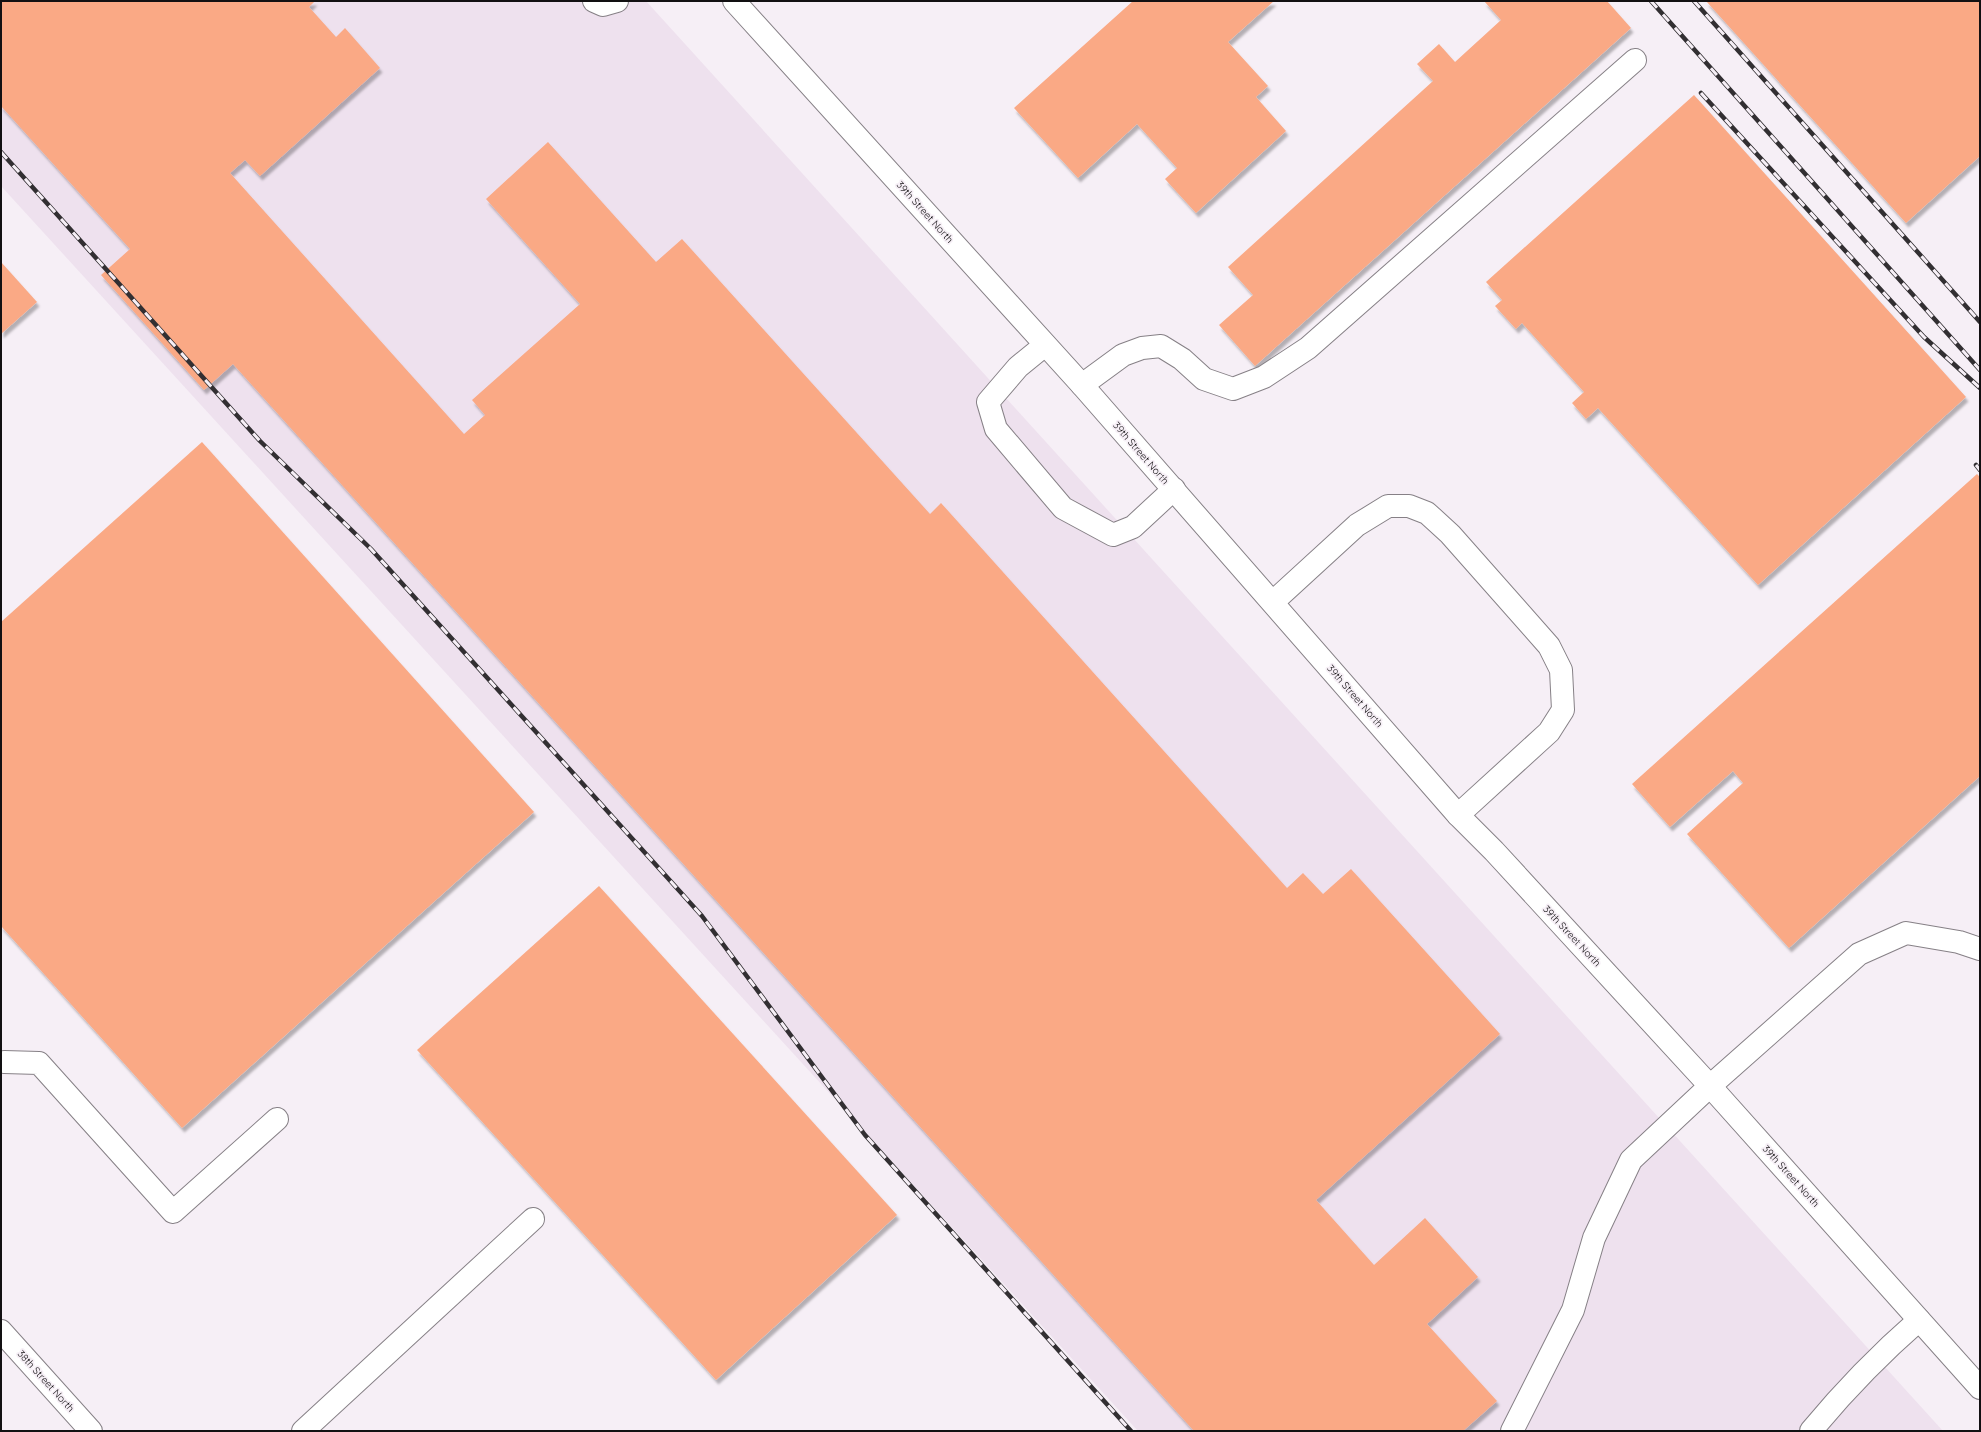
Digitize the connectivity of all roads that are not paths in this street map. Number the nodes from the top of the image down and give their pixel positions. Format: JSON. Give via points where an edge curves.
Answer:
{"nodes":[{"id":1,"x":594,"y":1,"type":"edge"},
{"id":2,"x":617,"y":1,"type":"edge"},
{"id":3,"x":734,"y":1,"type":"edge"},
{"id":4,"x":1635,"y":60,"type":"dead end"},
{"id":5,"x":1045,"y":345,"type":"junction"},
{"id":6,"x":1082,"y":386,"type":"junction"},
{"id":7,"x":1174,"y":489,"type":"junction"},
{"id":8,"x":1273,"y":602,"type":"junction"},
{"id":9,"x":1458,"y":815,"type":"junction"},
{"id":10,"x":1980,"y":949,"type":"edge"},
{"id":11,"x":2,"y":1062,"type":"edge"},
{"id":12,"x":1710,"y":1086,"type":"junction"},
{"id":13,"x":277,"y":1119,"type":"dead end"},
{"id":14,"x":533,"y":1220,"type":"dead end"},
{"id":15,"x":1919,"y":1320,"type":"junction"},
{"id":16,"x":1,"y":1331,"type":"edge"},
{"id":17,"x":1980,"y":1388,"type":"edge"},
{"id":18,"x":91,"y":1431,"type":"edge"},
{"id":19,"x":303,"y":1431,"type":"edge"},
{"id":20,"x":1512,"y":1431,"type":"edge"},
{"id":21,"x":1811,"y":1431,"type":"edge"}],
"edges":[{"from":1,"to":2,"type":"street","via":[[603,5]]},
{"from":3,"to":5,"type":"street","name":"39th Street North"},
{"from":4,"to":6,"type":"street","via":[[1308,348],[1264,377],[1233,389],[1204,379],[1182,359],[1161,346],[1142,348],[1123,355]]},
{"from":5,"to":6,"type":"street","name":"39th Street North"},
{"from":5,"to":7,"type":"street","via":[[1018,367],[988,402],[996,429],[1063,508],[1113,535],[1133,527]]},
{"from":6,"to":7,"type":"street","name":"39th Street North"},
{"from":7,"to":8,"type":"street","name":"39th Street North"},
{"from":8,"to":9,"type":"street","name":"39th Street North"},
{"from":8,"to":9,"type":"street","via":[[1358,525],[1388,506],[1409,506],[1427,513],[1450,534],[1549,646],[1561,670],[1563,710],[1550,732]]},
{"from":9,"to":12,"type":"street","name":"39th Street North"},
{"from":10,"to":12,"type":"street","via":[[1960,942],[1906,934],[1859,954]]},
{"from":11,"to":13,"type":"street","via":[[39,1063],[173,1212]]},
{"from":12,"to":15,"type":"street","name":"39th Street North"},
{"from":12,"to":20,"type":"street","via":[[1631,1160],[1594,1238],[1574,1310]]},
{"from":14,"to":19,"type":"street"},
{"from":15,"to":17,"type":"street","name":"39th Street North"},
{"from":15,"to":21,"type":"street","via":[[1846,1390]]},
{"from":16,"to":18,"type":"street","name":"38th Street North"}]}
